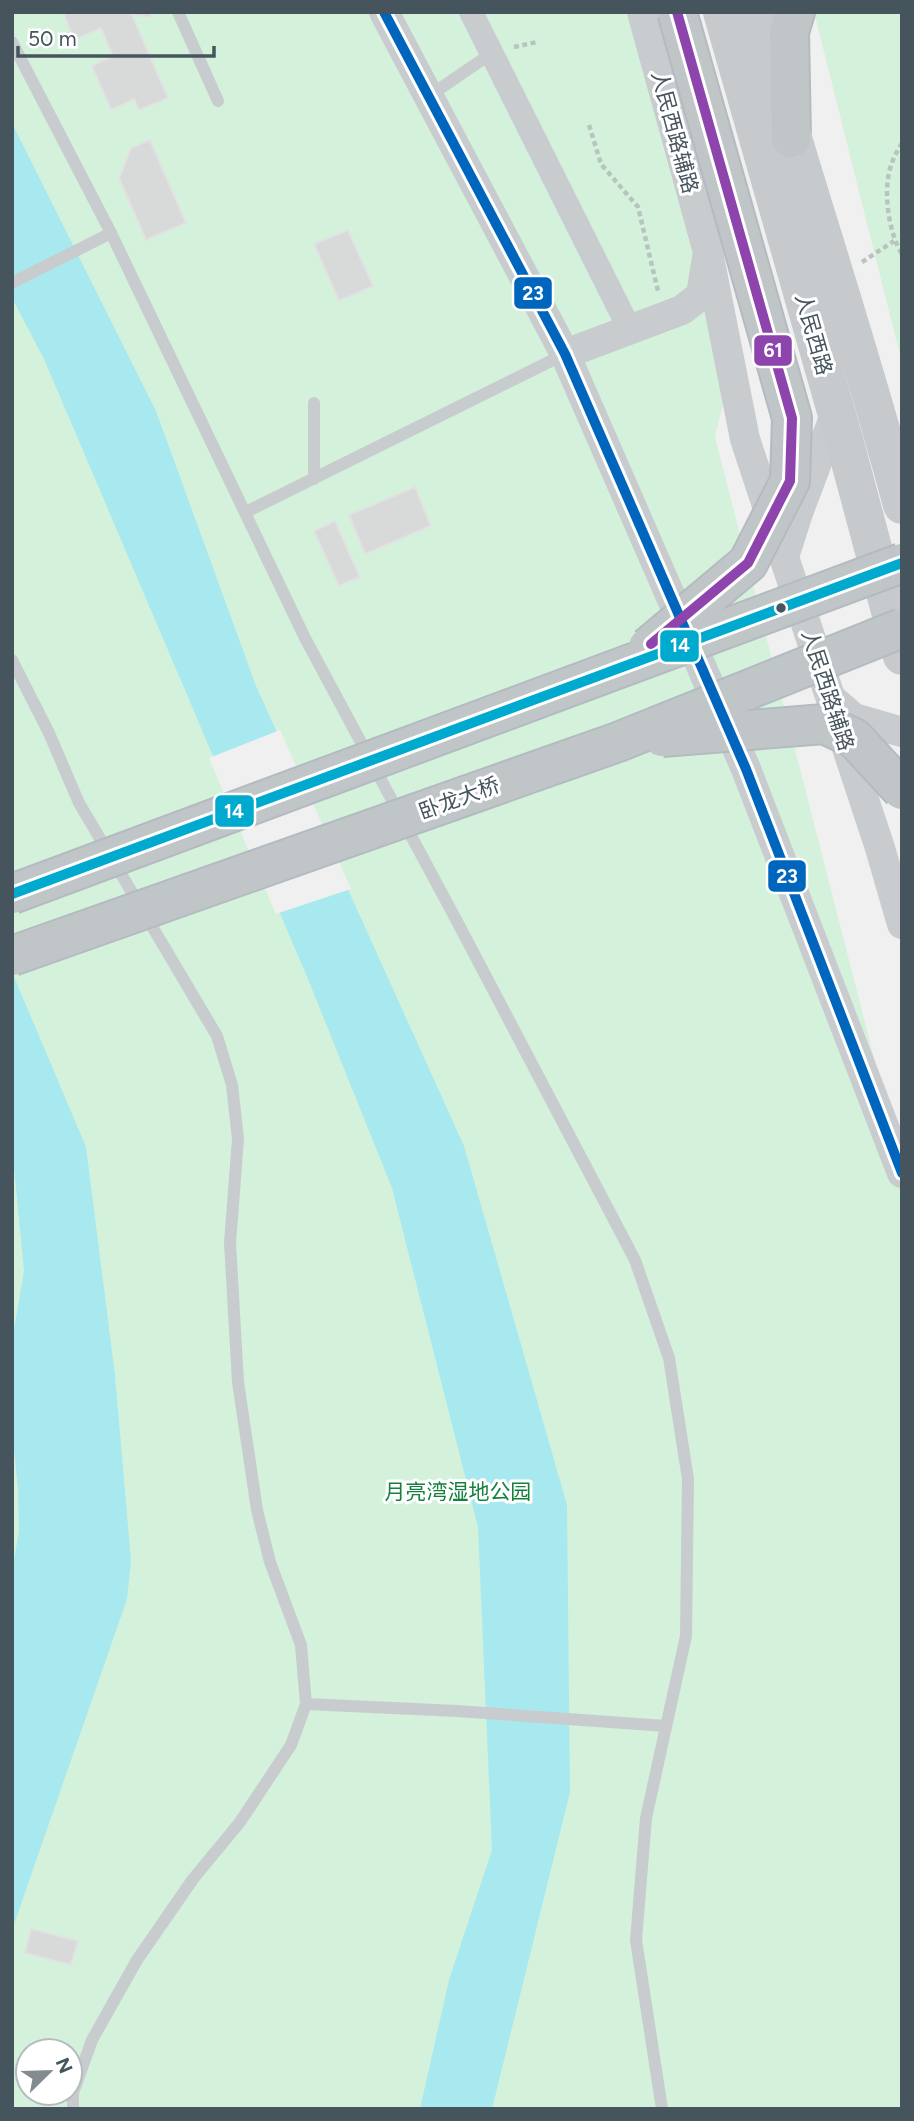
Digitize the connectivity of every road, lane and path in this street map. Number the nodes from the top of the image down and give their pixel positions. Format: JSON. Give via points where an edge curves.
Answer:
{"nodes":[{"id":1,"x":178,"y":12,"type":"edge"},
{"id":2,"x":384,"y":12,"type":"edge"},
{"id":3,"x":471,"y":12,"type":"edge"},
{"id":4,"x":642,"y":12,"type":"edge"},
{"id":5,"x":677,"y":12,"type":"edge"},
{"id":6,"x":722,"y":12,"type":"edge"},
{"id":7,"x":756,"y":12,"type":"edge"},
{"id":8,"x":795,"y":12,"type":"edge"},
{"id":9,"x":12,"y":42,"type":"edge"},
{"id":10,"x":492,"y":53,"type":"junction"},
{"id":11,"x":429,"y":96,"type":"junction"},
{"id":12,"x":218,"y":101,"type":"dead end"},
{"id":13,"x":589,"y":125,"type":"dead end"},
{"id":14,"x":791,"y":138,"type":"junction"},
{"id":15,"x":902,"y":144,"type":"edge"},
{"id":16,"x":111,"y":233,"type":"junction"},
{"id":17,"x":708,"y":252,"type":"junction"},
{"id":18,"x":902,"y":254,"type":"edge"},
{"id":19,"x":12,"y":283,"type":"edge"},
{"id":20,"x":673,"y":313,"type":"junction"},
{"id":21,"x":630,"y":330,"type":"junction"},
{"id":22,"x":565,"y":354,"type":"junction"},
{"id":23,"x":732,"y":369,"type":"junction"},
{"id":24,"x":314,"y":403,"type":"dead end"},
{"id":25,"x":836,"y":412,"type":"junction"},
{"id":26,"x":891,"y":421,"type":"edge"},
{"id":27,"x":314,"y":479,"type":"junction"},
{"id":28,"x":902,"y":505,"type":"edge"},
{"id":29,"x":246,"y":512,"type":"junction"},
{"id":30,"x":784,"y":558,"type":"junction"},
{"id":31,"x":902,"y":563,"type":"edge"},
{"id":32,"x":902,"y":628,"type":"edge"},
{"id":33,"x":902,"y":656,"type":"edge"},
{"id":34,"x":12,"y":660,"type":"edge"},
{"id":35,"x":627,"y":664,"type":"junction"},
{"id":36,"x":831,"y":698,"type":"junction"},
{"id":37,"x":902,"y":732,"type":"edge"},
{"id":38,"x":618,"y":742,"type":"junction"},
{"id":39,"x":902,"y":790,"type":"edge"},
{"id":40,"x":12,"y":894,"type":"edge"},
{"id":41,"x":902,"y":924,"type":"edge"},
{"id":42,"x":12,"y":956,"type":"edge"},
{"id":43,"x":902,"y":1172,"type":"edge"},
{"id":44,"x":306,"y":1704,"type":"junction"},
{"id":45,"x":666,"y":1726,"type":"junction"},
{"id":46,"x":73,"y":2109,"type":"edge"},
{"id":47,"x":662,"y":2109,"type":"edge"}],
"edges":[{"from":1,"to":12,"type":"lane"},
{"from":2,"to":11,"type":"street"},
{"from":3,"to":10,"type":"street"},
{"from":4,"to":17,"type":"street","name":"人民西路辅路"},
{"from":5,"to":35,"type":"highway","bridge":true,"via":[[792,418],[790,481],[748,563]]},
{"from":6,"to":25,"type":"main road","name":"人民西路"},
{"from":7,"to":14,"type":"main road","name":"人民西路"},
{"from":8,"to":14,"type":"highway","via":[[789,32]]},
{"from":9,"to":16,"type":"lane"},
{"from":10,"to":11,"type":"lane"},
{"from":10,"to":21,"type":"street"},
{"from":11,"to":22,"type":"street"},
{"from":13,"to":20,"type":"path","via":[[601,164],[638,207]]},
{"from":14,"to":26,"type":"main road","name":"人民西路"},
{"from":15,"to":18,"type":"path","via":[[890,166],[887,211]]},
{"from":16,"to":19,"type":"lane"},
{"from":16,"to":29,"type":"lane"},
{"from":17,"to":20,"type":"street","name":"人民西路辅路","via":[[701,295]]},
{"from":17,"to":23,"type":"street","name":"人民西路辅路"},
{"from":20,"to":21,"type":"street"},
{"from":20,"to":23,"type":"street","via":[[700,317],[718,334]]},
{"from":21,"to":22,"type":"street"},
{"from":22,"to":27,"type":"lane"},
{"from":22,"to":43,"type":"street","via":[[746,769]]},
{"from":23,"to":30,"type":"street","name":"人民西路辅路","via":[[745,439]]},
{"from":24,"to":27,"type":"lane"},
{"from":25,"to":30,"type":"street"},
{"from":25,"to":33,"type":"main road","name":"人民西路"},
{"from":26,"to":28,"type":"main road","name":"人民西路"},
{"from":27,"to":29,"type":"lane"},
{"from":29,"to":45,"type":"lane","via":[[305,638],[635,1260],[665,1346],[688,1479],[686,1636]]},
{"from":30,"to":36,"type":"street","name":"人民西路辅路"},
{"from":31,"to":35,"type":"highway","bridge":true},
{"from":32,"to":38,"type":"highway","name":"卧龙大桥","bridge":true},
{"from":34,"to":44,"type":"lane","via":[[79,803],[217,1036],[232,1084],[238,1139],[230,1242],[238,1382],[257,1510],[270,1562],[301,1645]]},
{"from":35,"to":40,"type":"highway","bridge":true},
{"from":36,"to":37,"type":"street","via":[[854,719]]},
{"from":36,"to":41,"type":"street","name":"人民西路辅路"},
{"from":38,"to":39,"type":"highway","bridge":true,"via":[[824,724],[854,738]]},
{"from":38,"to":42,"type":"highway","name":"卧龙大桥","bridge":true},
{"from":44,"to":45,"type":"lane"},
{"from":44,"to":46,"type":"lane","via":[[291,1745],[248,1811],[137,1959],[92,2040],[73,2093]]},
{"from":45,"to":47,"type":"lane","via":[[646,1818],[636,1940]]}]}
